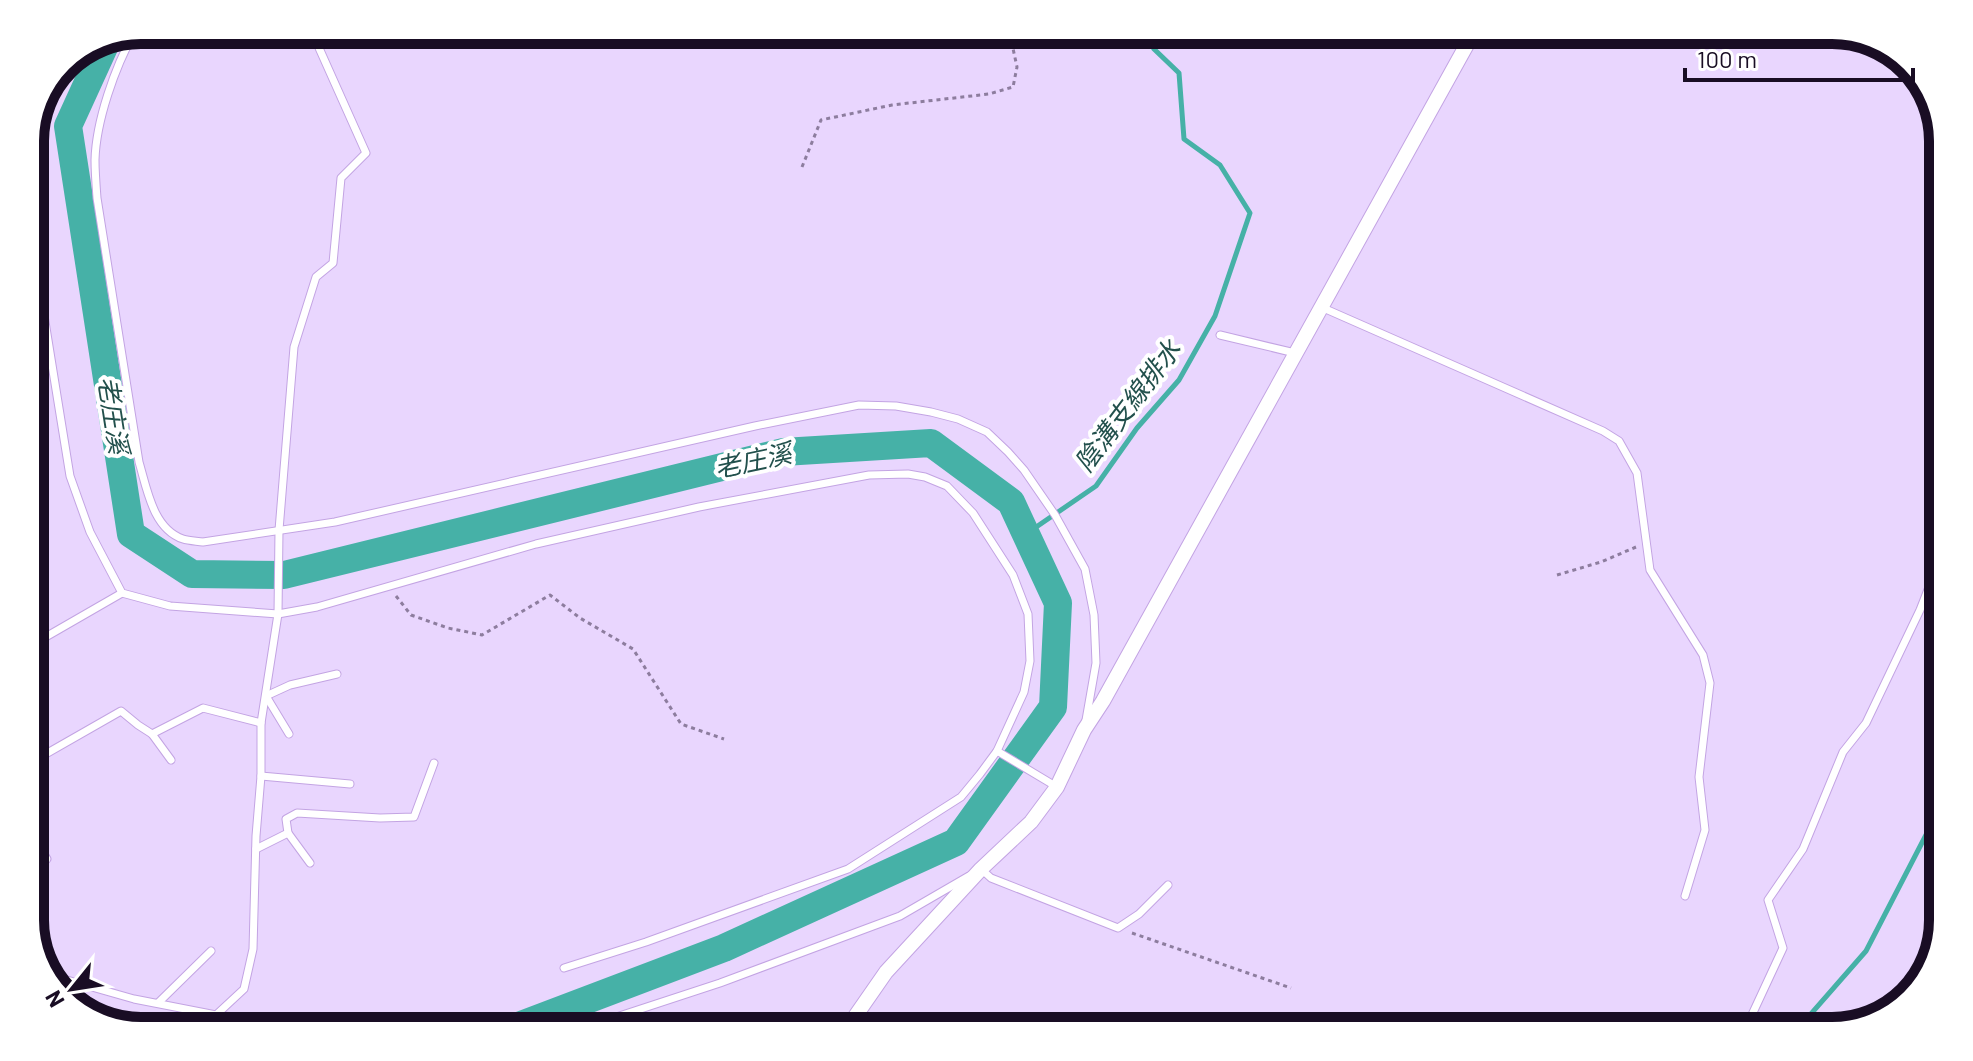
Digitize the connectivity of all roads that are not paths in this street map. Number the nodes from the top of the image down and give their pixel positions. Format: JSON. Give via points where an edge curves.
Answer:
{"nodes":[{"id":1,"x":317,"y":44,"type":"edge"},
{"id":2,"x":1467,"y":44,"type":"edge"},
{"id":3,"x":129,"y":45,"type":"edge"},
{"id":4,"x":1321,"y":307,"type":"junction"},
{"id":5,"x":44,"y":315,"type":"edge"},
{"id":6,"x":1220,"y":335,"type":"dead end"},
{"id":7,"x":1295,"y":353,"type":"junction"},
{"id":8,"x":279,"y":533,"type":"junction"},
{"id":9,"x":1929,"y":587,"type":"edge"},
{"id":10,"x":122,"y":593,"type":"junction"},
{"id":11,"x":278,"y":610,"type":"junction"},
{"id":12,"x":44,"y":638,"type":"edge"},
{"id":13,"x":337,"y":674,"type":"dead end"},
{"id":14,"x":266,"y":696,"type":"junction"},
{"id":15,"x":261,"y":723,"type":"junction"},
{"id":16,"x":1084,"y":730,"type":"junction"},
{"id":17,"x":152,"y":734,"type":"junction"},
{"id":18,"x":289,"y":734,"type":"dead end"},
{"id":19,"x":997,"y":751,"type":"junction"},
{"id":20,"x":44,"y":755,"type":"edge"},
{"id":21,"x":171,"y":760,"type":"dead end"},
{"id":22,"x":434,"y":763,"type":"dead end"},
{"id":23,"x":261,"y":776,"type":"junction"},
{"id":24,"x":350,"y":784,"type":"dead end"},
{"id":25,"x":1057,"y":787,"type":"junction"},
{"id":26,"x":288,"y":833,"type":"junction"},
{"id":27,"x":256,"y":849,"type":"junction"},
{"id":28,"x":310,"y":863,"type":"dead end"},
{"id":29,"x":981,"y":869,"type":"junction"},
{"id":30,"x":1168,"y":885,"type":"dead end"},
{"id":31,"x":1685,"y":896,"type":"dead end"},
{"id":32,"x":211,"y":951,"type":"dead end"},
{"id":33,"x":564,"y":968,"type":"dead end"},
{"id":34,"x":64,"y":979,"type":"edge"},
{"id":35,"x":158,"y":1003,"type":"junction"},
{"id":36,"x":216,"y":1015,"type":"junction"},
{"id":37,"x":232,"y":1017,"type":"edge"},
{"id":38,"x":616,"y":1017,"type":"edge"},
{"id":39,"x":855,"y":1017,"type":"edge"},
{"id":40,"x":1751,"y":1017,"type":"edge"}],
"edges":[{"from":1,"to":8,"type":"lane","via":[[366,153],[341,178],[333,263],[316,277],[294,347]]},
{"from":2,"to":4,"type":"street"},
{"from":3,"to":8,"type":"lane","via":[[102,120],[95,157],[111,294],[149,496],[161,523],[182,539],[203,542]]},
{"from":4,"to":7,"type":"street"},
{"from":4,"to":31,"type":"lane","via":[[1619,441],[1637,473],[1650,570],[1703,655],[1710,683],[1699,777],[1705,830]]},
{"from":5,"to":10,"type":"lane","via":[[70,476],[90,532]]},
{"from":6,"to":7,"type":"lane"},
{"from":7,"to":16,"type":"street"},
{"from":8,"to":11,"type":"lane"},
{"from":8,"to":16,"type":"lane","via":[[859,405],[931,412],[987,432],[1008,452],[1055,515],[1085,569],[1096,663]]},
{"from":9,"to":40,"type":"lane","via":[[1866,723],[1843,752],[1803,849],[1768,900],[1783,948]]},
{"from":10,"to":11,"type":"lane","via":[[170,606]]},
{"from":10,"to":12,"type":"lane"},
{"from":11,"to":14,"type":"lane"},
{"from":11,"to":19,"type":"lane","via":[[317,607],[536,544],[699,507],[869,475],[925,477],[947,486],[973,513],[1013,575],[1028,614],[1030,661],[1024,692]]},
{"from":13,"to":14,"type":"lane"},
{"from":14,"to":15,"type":"lane"},
{"from":14,"to":18,"type":"lane"},
{"from":15,"to":17,"type":"lane","via":[[203,708]]},
{"from":15,"to":23,"type":"lane"},
{"from":16,"to":25,"type":"street"},
{"from":17,"to":20,"type":"lane","via":[[121,711]]},
{"from":17,"to":21,"type":"lane"},
{"from":19,"to":25,"type":"lane"},
{"from":19,"to":33,"type":"lane","via":[[961,797],[848,869]]},
{"from":22,"to":26,"type":"lane","via":[[414,817],[297,813],[286,819]]},
{"from":23,"to":24,"type":"lane"},
{"from":23,"to":27,"type":"lane"},
{"from":25,"to":29,"type":"street","via":[[1031,822]]},
{"from":26,"to":27,"type":"lane"},
{"from":26,"to":28,"type":"lane"},
{"from":27,"to":36,"type":"lane","via":[[253,949],[244,989]]},
{"from":29,"to":30,"type":"lane","via":[[991,878],[1118,928]]},
{"from":29,"to":38,"type":"lane","via":[[900,916]]},
{"from":29,"to":39,"type":"street","via":[[886,972]]},
{"from":32,"to":35,"type":"lane"},
{"from":34,"to":35,"type":"lane"},
{"from":35,"to":36,"type":"lane"},
{"from":36,"to":37,"type":"lane"}]}
